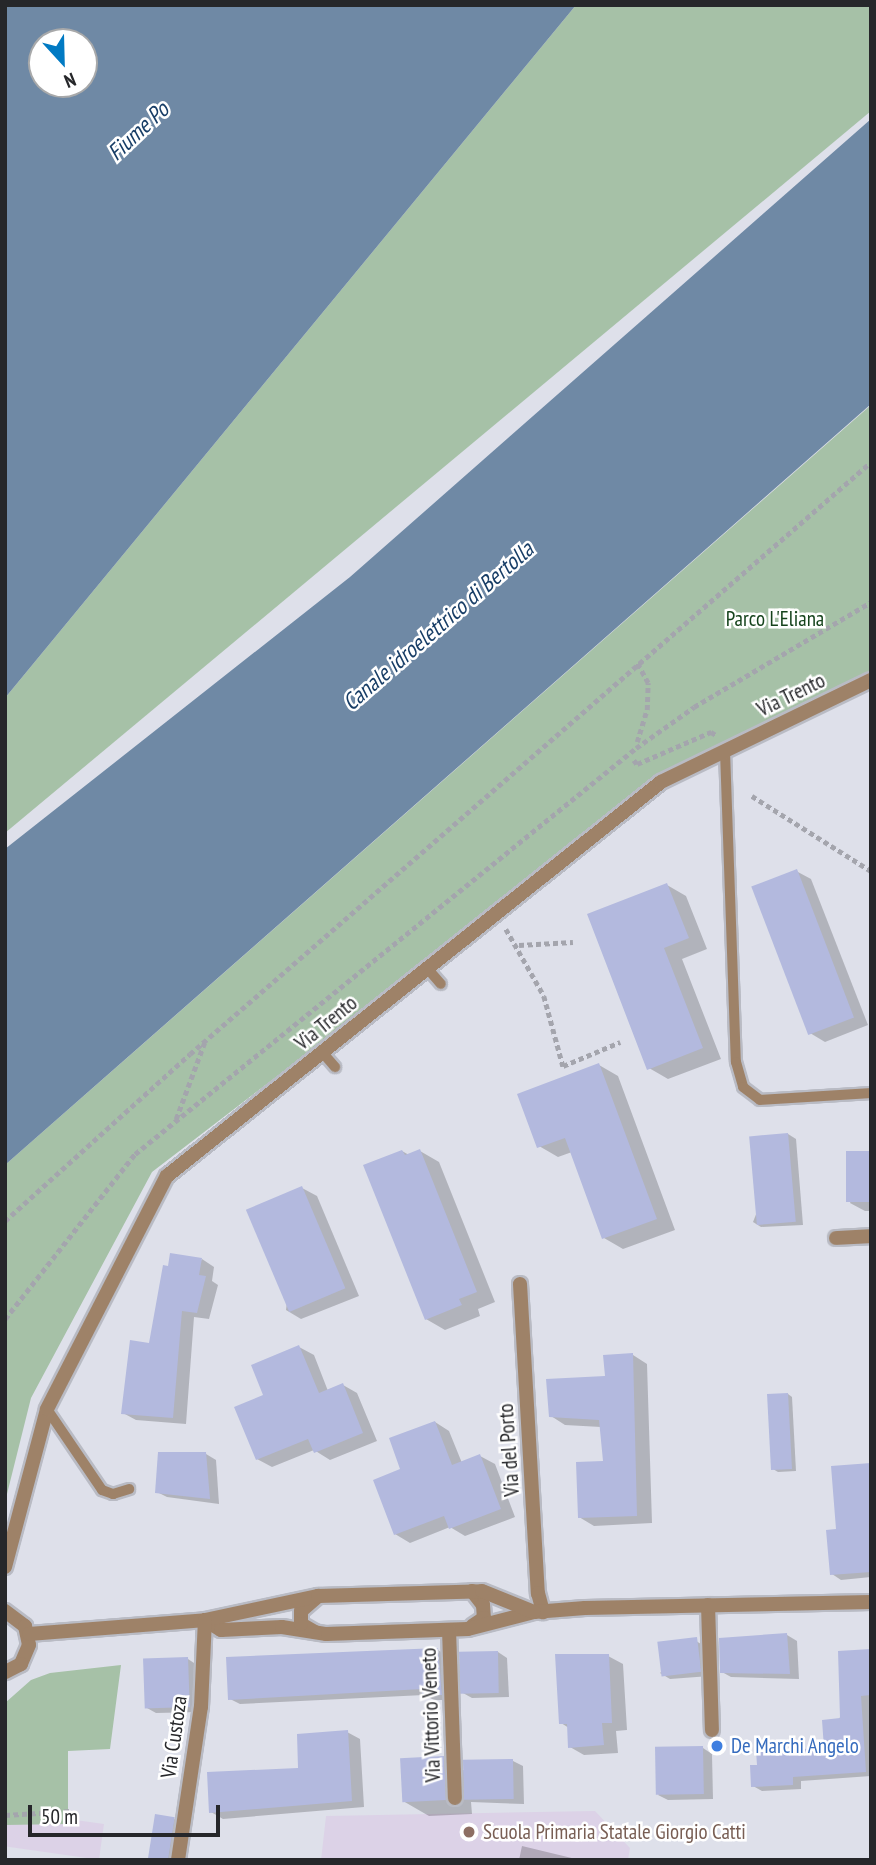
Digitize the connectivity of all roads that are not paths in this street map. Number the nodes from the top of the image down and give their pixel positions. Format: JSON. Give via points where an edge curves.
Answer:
{"nodes":[{"id":1,"x":871,"y":680,"type":"edge"},
{"id":2,"x":725,"y":751,"type":"junction"},
{"id":3,"x":427,"y":968,"type":"junction"},
{"id":4,"x":441,"y":984,"type":"dead end"},
{"id":5,"x":322,"y":1052,"type":"junction"},
{"id":6,"x":335,"y":1068,"type":"dead end"},
{"id":7,"x":871,"y":1093,"type":"edge"},
{"id":8,"x":871,"y":1236,"type":"edge"},
{"id":9,"x":836,"y":1238,"type":"dead end"},
{"id":10,"x":520,"y":1284,"type":"dead end"},
{"id":11,"x":47,"y":1409,"type":"junction"},
{"id":12,"x":129,"y":1489,"type":"dead end"},
{"id":13,"x":5,"y":1567,"type":"edge"},
{"id":14,"x":472,"y":1591,"type":"junction"},
{"id":15,"x":318,"y":1596,"type":"junction"},
{"id":16,"x":871,"y":1602,"type":"edge"},
{"id":17,"x":708,"y":1605,"type":"junction"},
{"id":18,"x":5,"y":1611,"type":"edge"},
{"id":19,"x":539,"y":1612,"type":"junction"},
{"id":20,"x":205,"y":1620,"type":"junction"},
{"id":21,"x":468,"y":1629,"type":"junction"},
{"id":22,"x":449,"y":1630,"type":"junction"},
{"id":23,"x":315,"y":1632,"type":"junction"},
{"id":24,"x":29,"y":1634,"type":"junction"},
{"id":25,"x":5,"y":1672,"type":"edge"},
{"id":26,"x":712,"y":1730,"type":"dead end"},
{"id":27,"x":455,"y":1798,"type":"dead end"},
{"id":28,"x":178,"y":1860,"type":"edge"}],
"edges":[{"from":1,"to":2,"type":"street","name":"Via Trento"},
{"from":2,"to":3,"type":"street","name":"Via Trento","via":[[661,782]]},
{"from":2,"to":7,"type":"lane","via":[[737,1062],[743,1087],[760,1100]]},
{"from":3,"to":4,"type":"lane"},
{"from":3,"to":5,"type":"street","name":"Via Trento"},
{"from":5,"to":6,"type":"lane"},
{"from":5,"to":11,"type":"street","name":"Via Trento","via":[[167,1177]]},
{"from":8,"to":9,"type":"street"},
{"from":10,"to":19,"type":"street","name":"Via del Porto"},
{"from":11,"to":12,"type":"lane","via":[[102,1490],[113,1494]]},
{"from":11,"to":13,"type":"street","name":"Via Trento"},
{"from":14,"to":15,"type":"street"},
{"from":14,"to":19,"type":"street"},
{"from":14,"to":21,"type":"street","via":[[483,1605],[484,1618]]},
{"from":15,"to":20,"type":"street"},
{"from":15,"to":23,"type":"street","via":[[301,1611],[301,1623]]},
{"from":16,"to":17,"type":"street"},
{"from":17,"to":19,"type":"street"},
{"from":17,"to":26,"type":"street"},
{"from":18,"to":24,"type":"street","via":[[19,1619]]},
{"from":19,"to":21,"type":"street"},
{"from":20,"to":23,"type":"street","via":[[221,1630],[282,1627]]},
{"from":20,"to":24,"type":"street"},
{"from":20,"to":28,"type":"street","name":"Via Custoza","via":[[201,1707]]},
{"from":21,"to":22,"type":"street"},
{"from":22,"to":23,"type":"street"},
{"from":22,"to":27,"type":"street","name":"Via Vittorio Veneto"},
{"from":24,"to":25,"type":"street","via":[[27,1655]]}]}
